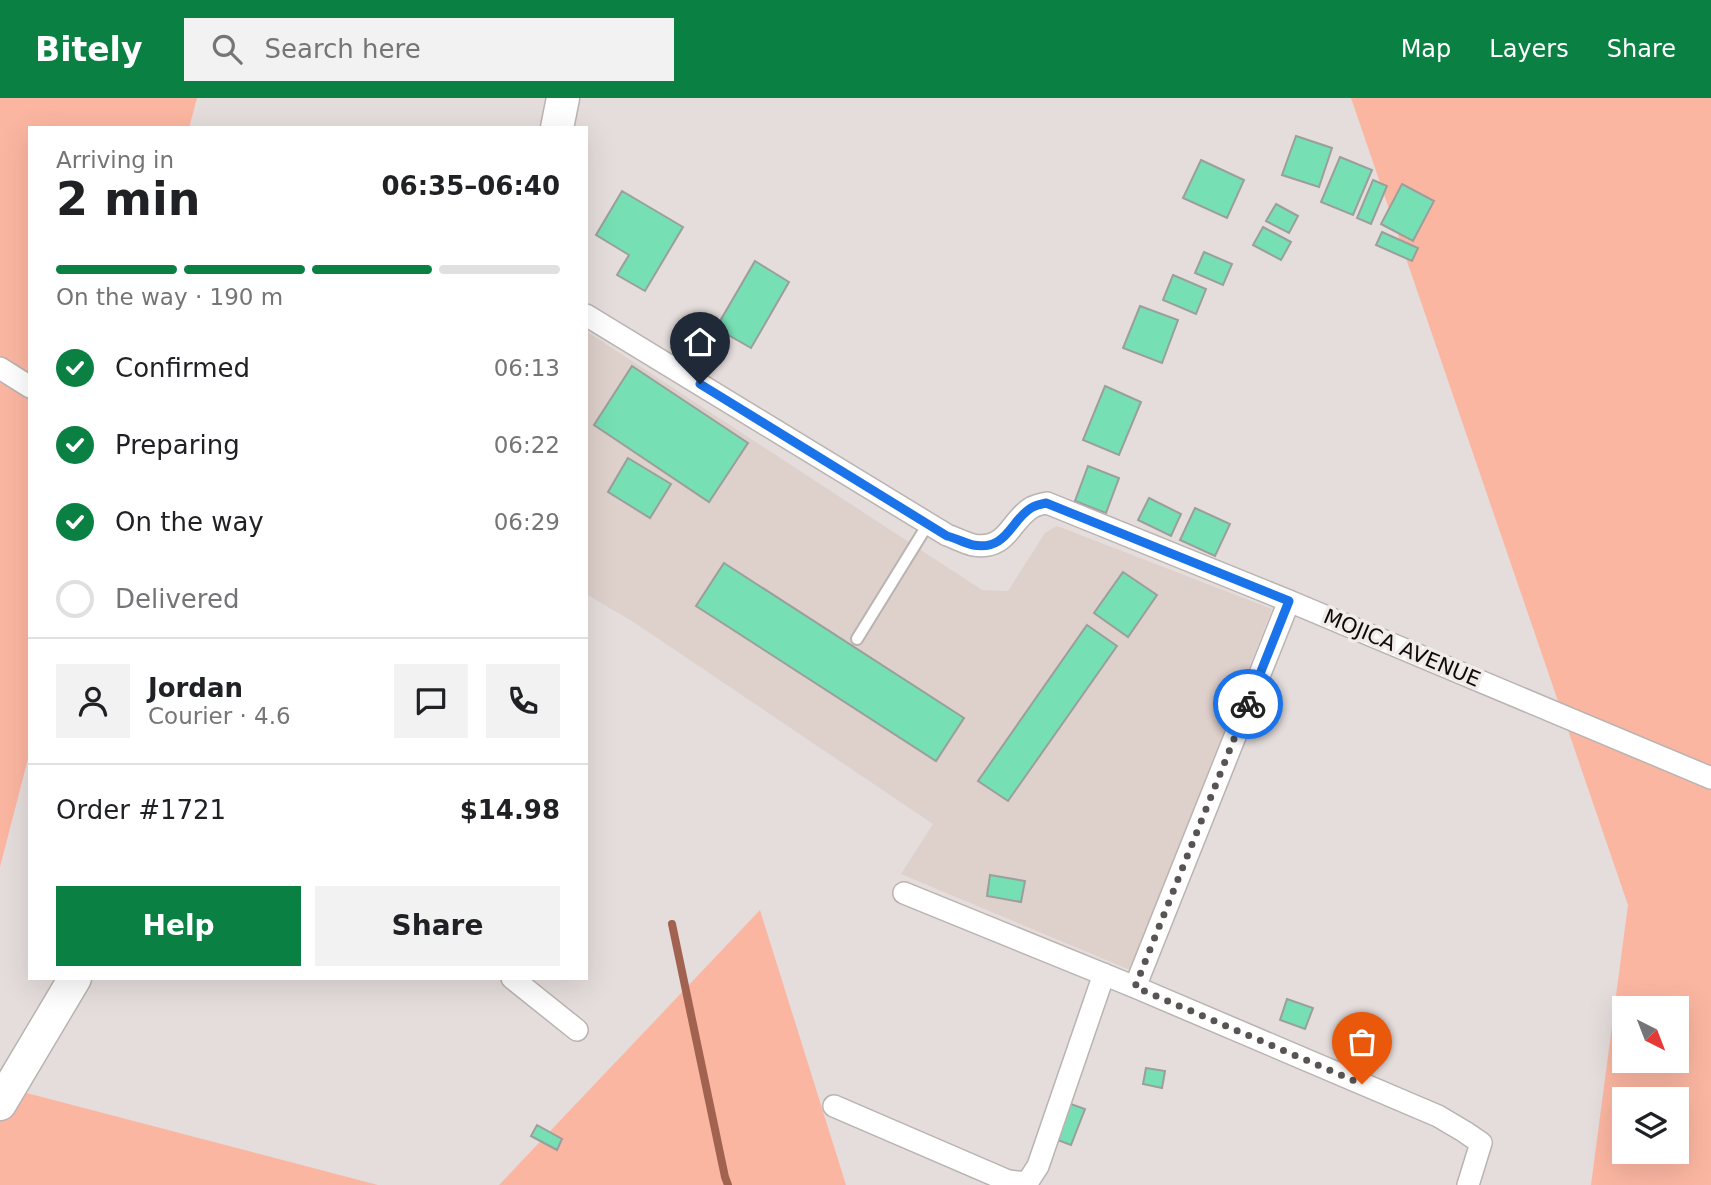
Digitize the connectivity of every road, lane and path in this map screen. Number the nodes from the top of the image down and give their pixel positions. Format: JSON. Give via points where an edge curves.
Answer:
{"nodes":[{"id":1,"x":588,"y":316,"type":"edge"},
{"id":2,"x":0,"y":368,"type":"edge"},
{"id":3,"x":28,"y":386,"type":"edge"},
{"id":4,"x":928,"y":524,"type":"junction"},
{"id":5,"x":1289,"y":601,"type":"junction"},
{"id":6,"x":857,"y":639,"type":"dead end"},
{"id":7,"x":1711,"y":778,"type":"edge"},
{"id":8,"x":904,"y":893,"type":"dead end"},
{"id":9,"x":1104,"y":974,"type":"junction"},
{"id":10,"x":74,"y":980,"type":"edge"},
{"id":11,"x":514,"y":980,"type":"edge"},
{"id":12,"x":1135,"y":987,"type":"junction"},
{"id":13,"x":577,"y":1030,"type":"dead end"},
{"id":14,"x":0,"y":1104,"type":"edge"},
{"id":15,"x":834,"y":1106,"type":"dead end"},
{"id":16,"x":1468,"y":1185,"type":"edge"}],
"edges":[{"from":1,"to":4,"type":"street","name":"MOJICA AVENUE"},
{"from":2,"to":3,"type":"street"},
{"from":4,"to":5,"type":"street","name":"MOJICA AVENUE","via":[[947,536],[990,545],[1009,533],[1028,509],[1046,503]]},
{"from":4,"to":6,"type":"lane"},
{"from":5,"to":7,"type":"street","name":"MOJICA AVENUE"},
{"from":5,"to":12,"type":"street"},
{"from":8,"to":9,"type":"street"},
{"from":9,"to":12,"type":"street"},
{"from":9,"to":15,"type":"street","via":[[1038,1166],[1027,1183],[1008,1181]]},
{"from":10,"to":14,"type":"main road"},
{"from":11,"to":13,"type":"street"},
{"from":12,"to":16,"type":"street","via":[[1438,1116],[1465,1132],[1481,1143]]}]}
